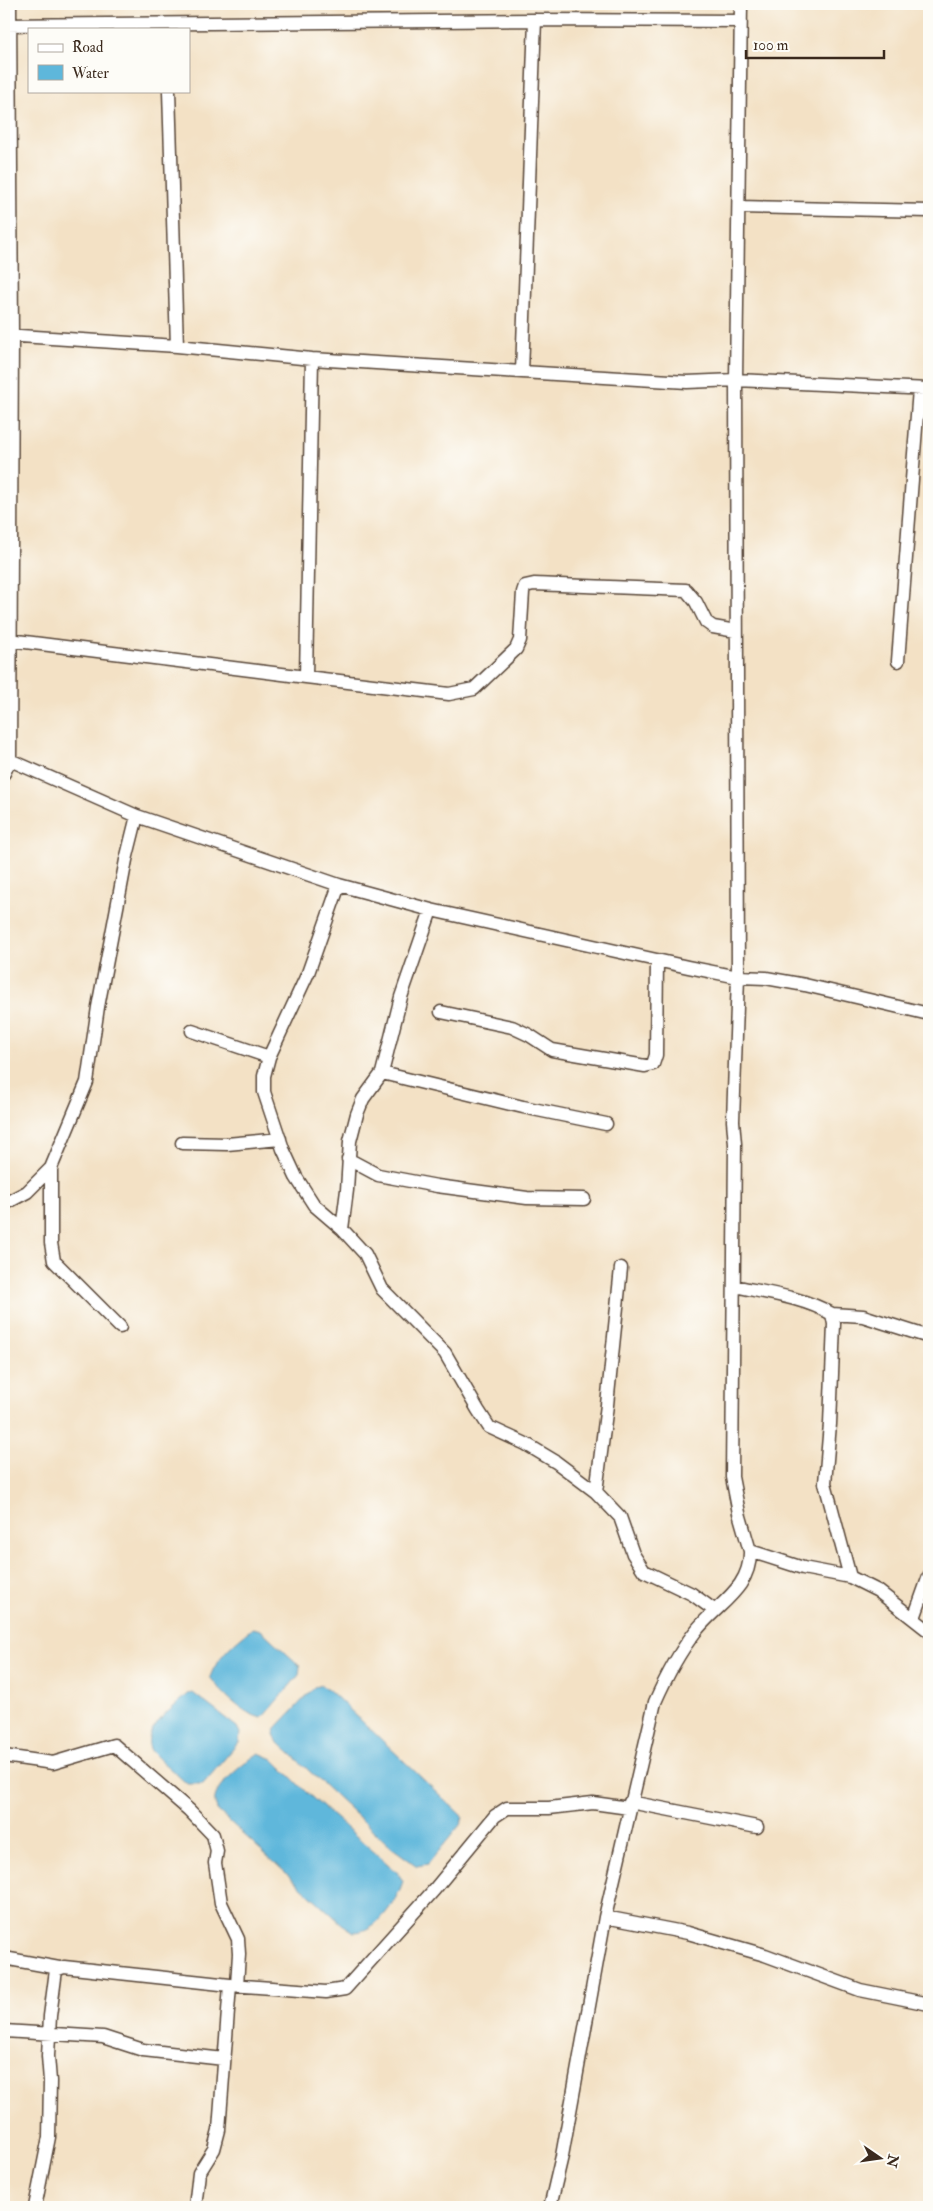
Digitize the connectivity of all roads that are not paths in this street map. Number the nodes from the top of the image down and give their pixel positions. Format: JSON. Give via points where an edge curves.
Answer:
{"nodes":[{"id":1,"x":10,"y":4,"type":"edge"},
{"id":2,"x":741,"y":4,"type":"edge"},
{"id":3,"x":535,"y":20,"type":"junction"},
{"id":4,"x":741,"y":21,"type":"junction"},
{"id":5,"x":7,"y":25,"type":"edge"},
{"id":6,"x":167,"y":26,"type":"edge"},
{"id":7,"x":169,"y":92,"type":"edge"},
{"id":8,"x":740,"y":207,"type":"junction"},
{"id":9,"x":929,"y":212,"type":"edge"},
{"id":10,"x":8,"y":335,"type":"edge"},
{"id":11,"x":177,"y":346,"type":"junction"},
{"id":12,"x":312,"y":359,"type":"junction"},
{"id":13,"x":522,"y":372,"type":"junction"},
{"id":14,"x":736,"y":380,"type":"junction"},
{"id":15,"x":924,"y":389,"type":"edge"},
{"id":16,"x":736,"y":631,"type":"junction"},
{"id":17,"x":7,"y":638,"type":"edge"},
{"id":18,"x":898,"y":661,"type":"dead end"},
{"id":19,"x":306,"y":677,"type":"junction"},
{"id":20,"x":7,"y":758,"type":"edge"},
{"id":21,"x":4,"y":773,"type":"edge"},
{"id":22,"x":137,"y":816,"type":"junction"},
{"id":23,"x":339,"y":885,"type":"junction"},
{"id":24,"x":431,"y":910,"type":"junction"},
{"id":25,"x":657,"y":960,"type":"junction"},
{"id":26,"x":738,"y":977,"type":"junction"},
{"id":27,"x":440,"y":1012,"type":"dead end"},
{"id":28,"x":929,"y":1014,"type":"edge"},
{"id":29,"x":192,"y":1031,"type":"dead end"},
{"id":30,"x":269,"y":1056,"type":"junction"},
{"id":31,"x":382,"y":1073,"type":"junction"},
{"id":32,"x":606,"y":1124,"type":"dead end"},
{"id":33,"x":280,"y":1139,"type":"junction"},
{"id":34,"x":182,"y":1143,"type":"dead end"},
{"id":35,"x":348,"y":1159,"type":"junction"},
{"id":36,"x":51,"y":1168,"type":"junction"},
{"id":37,"x":584,"y":1199,"type":"dead end"},
{"id":38,"x":4,"y":1202,"type":"edge"},
{"id":39,"x":342,"y":1228,"type":"junction"},
{"id":40,"x":621,"y":1268,"type":"dead end"},
{"id":41,"x":734,"y":1286,"type":"junction"},
{"id":42,"x":832,"y":1314,"type":"junction"},
{"id":43,"x":120,"y":1327,"type":"dead end"},
{"id":44,"x":929,"y":1337,"type":"edge"},
{"id":45,"x":596,"y":1492,"type":"junction"},
{"id":46,"x":750,"y":1551,"type":"junction"},
{"id":47,"x":929,"y":1576,"type":"edge"},
{"id":48,"x":850,"y":1577,"type":"junction"},
{"id":49,"x":714,"y":1610,"type":"junction"},
{"id":50,"x":914,"y":1618,"type":"junction"},
{"id":51,"x":929,"y":1631,"type":"edge"},
{"id":52,"x":4,"y":1756,"type":"edge"},
{"id":53,"x":630,"y":1805,"type":"junction"},
{"id":54,"x":758,"y":1827,"type":"dead end"},
{"id":55,"x":605,"y":1917,"type":"junction"},
{"id":56,"x":4,"y":1958,"type":"edge"},
{"id":57,"x":59,"y":1968,"type":"junction"},
{"id":58,"x":234,"y":1985,"type":"junction"},
{"id":59,"x":929,"y":2004,"type":"edge"},
{"id":60,"x":4,"y":2031,"type":"edge"},
{"id":61,"x":49,"y":2034,"type":"junction"},
{"id":62,"x":224,"y":2059,"type":"junction"},
{"id":63,"x":35,"y":2207,"type":"edge"},
{"id":64,"x":195,"y":2207,"type":"edge"},
{"id":65,"x":550,"y":2207,"type":"edge"}],
"edges":[{"from":1,"to":5,"type":"street"},
{"from":2,"to":4,"type":"street"},
{"from":3,"to":4,"type":"street"},
{"from":3,"to":6,"type":"street"},
{"from":3,"to":13,"type":"street"},
{"from":4,"to":8,"type":"street"},
{"from":5,"to":6,"type":"street"},
{"from":5,"to":10,"type":"street"},
{"from":7,"to":11,"type":"street"},
{"from":8,"to":9,"type":"street"},
{"from":8,"to":14,"type":"street"},
{"from":10,"to":11,"type":"street"},
{"from":10,"to":17,"type":"street"},
{"from":11,"to":12,"type":"street"},
{"from":12,"to":13,"type":"street"},
{"from":12,"to":19,"type":"street"},
{"from":13,"to":14,"type":"street","via":[[687,382]]},
{"from":14,"to":15,"type":"street"},
{"from":14,"to":16,"type":"street"},
{"from":15,"to":18,"type":"street"},
{"from":16,"to":19,"type":"street","via":[[713,627],[706,622],[686,590],[534,584],[525,586],[523,592],[520,640],[516,649],[474,689],[450,694]]},
{"from":16,"to":26,"type":"street"},
{"from":17,"to":19,"type":"street"},
{"from":17,"to":20,"type":"street"},
{"from":20,"to":21,"type":"street"},
{"from":20,"to":22,"type":"street"},
{"from":22,"to":23,"type":"street"},
{"from":22,"to":36,"type":"street","via":[[126,860],[86,1082]]},
{"from":23,"to":24,"type":"street"},
{"from":23,"to":30,"type":"street","via":[[308,972]]},
{"from":24,"to":25,"type":"street"},
{"from":24,"to":31,"type":"street","via":[[401,997]]},
{"from":25,"to":26,"type":"street"},
{"from":25,"to":27,"type":"street","via":[[656,1060],[653,1064],[644,1066],[552,1050],[512,1027]]},
{"from":26,"to":28,"type":"street","via":[[774,979]]},
{"from":26,"to":41,"type":"street","via":[[733,1121]]},
{"from":29,"to":30,"type":"street"},
{"from":30,"to":33,"type":"street","via":[[264,1092]]},
{"from":31,"to":32,"type":"street"},
{"from":31,"to":35,"type":"street","via":[[363,1099]]},
{"from":33,"to":34,"type":"street","via":[[227,1144]]},
{"from":33,"to":39,"type":"street","via":[[296,1177],[314,1205]]},
{"from":35,"to":37,"type":"street","via":[[378,1175],[438,1186],[527,1198]]},
{"from":35,"to":39,"type":"street"},
{"from":36,"to":38,"type":"street","via":[[27,1192]]},
{"from":36,"to":43,"type":"street","via":[[54,1261]]},
{"from":39,"to":45,"type":"street","via":[[365,1254],[382,1289],[445,1353],[489,1427],[541,1453]]},
{"from":40,"to":45,"type":"street"},
{"from":41,"to":42,"type":"street","via":[[776,1295]]},
{"from":41,"to":46,"type":"street","via":[[732,1478],[738,1513]]},
{"from":42,"to":44,"type":"street","via":[[863,1316]]},
{"from":42,"to":48,"type":"street","via":[[830,1424],[825,1483]]},
{"from":45,"to":49,"type":"street","via":[[620,1517],[633,1554],[644,1571],[692,1594]]},
{"from":46,"to":48,"type":"street","via":[[803,1568]]},
{"from":46,"to":49,"type":"street","via":[[751,1565],[747,1576]]},
{"from":47,"to":50,"type":"street"},
{"from":48,"to":50,"type":"street","via":[[878,1591]]},
{"from":49,"to":53,"type":"street","via":[[668,1671],[655,1702]]},
{"from":50,"to":51,"type":"street"},
{"from":52,"to":58,"type":"street","via":[[52,1763],[114,1745],[189,1810],[213,1836],[217,1851],[215,1864],[221,1903],[238,1939]]},
{"from":53,"to":54,"type":"street"},
{"from":53,"to":55,"type":"street"},
{"from":53,"to":58,"type":"street","via":[[593,1803],[507,1808],[495,1816],[345,1989],[326,1992]]},
{"from":55,"to":59,"type":"street","via":[[688,1933],[765,1955],[860,1990]]},
{"from":55,"to":65,"type":"street"},
{"from":56,"to":57,"type":"street"},
{"from":57,"to":58,"type":"street"},
{"from":57,"to":61,"type":"street","via":[[54,1974]]},
{"from":58,"to":62,"type":"street"},
{"from":60,"to":61,"type":"street"},
{"from":61,"to":62,"type":"street","via":[[103,2037],[143,2050]]},
{"from":61,"to":63,"type":"street","via":[[49,2137]]},
{"from":62,"to":64,"type":"street","via":[[219,2130],[214,2149],[199,2173]]}]}
